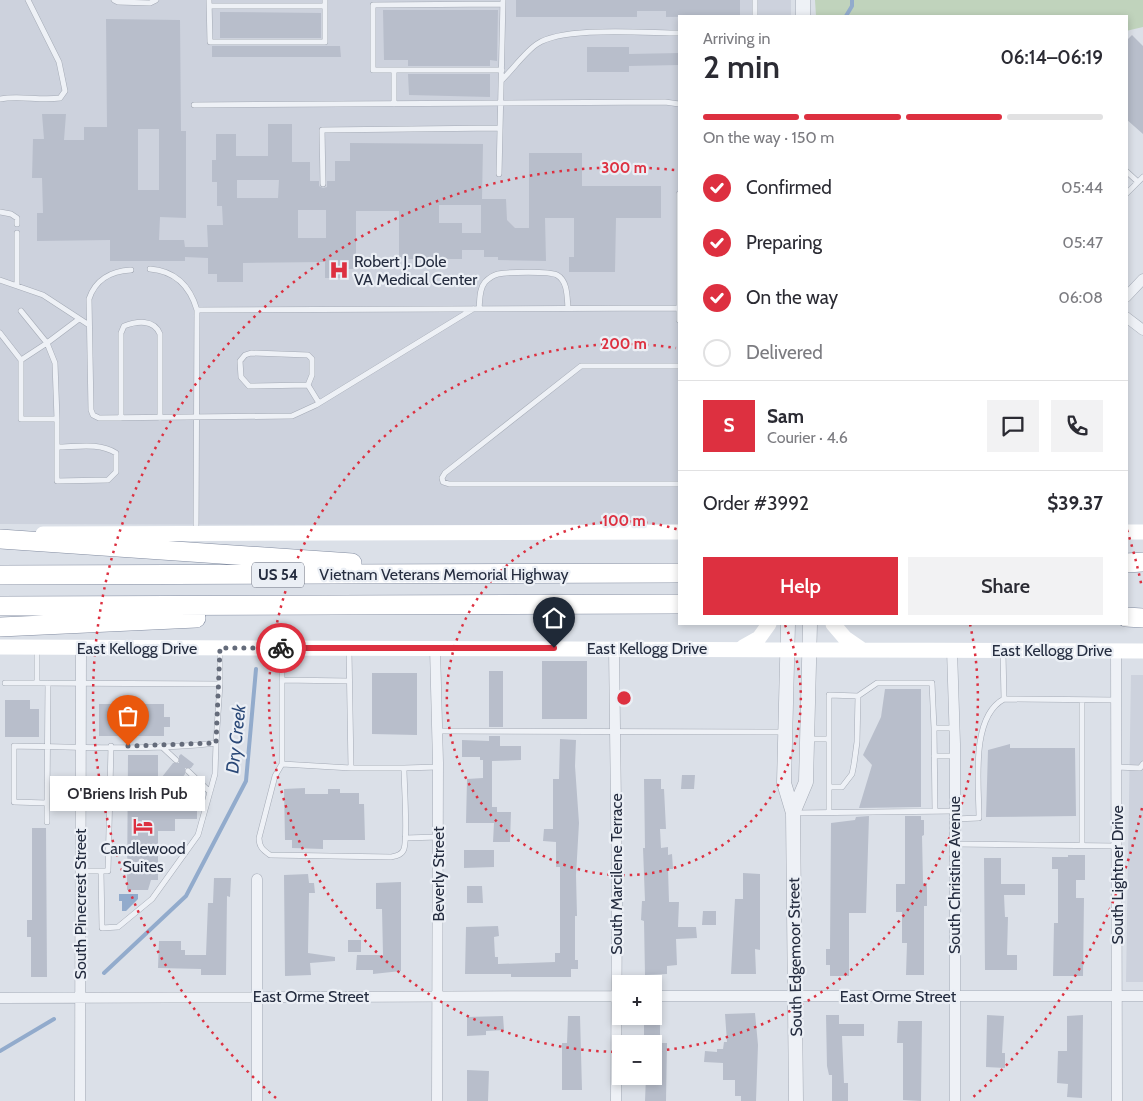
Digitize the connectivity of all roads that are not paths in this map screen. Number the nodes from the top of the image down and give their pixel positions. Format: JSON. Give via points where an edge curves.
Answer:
{"nodes":[{"id":1,"x":114,"y":0,"type":"edge"},
{"id":2,"x":156,"y":0,"type":"edge"},
{"id":3,"x":755,"y":0,"type":"edge"},
{"id":4,"x":803,"y":0,"type":"edge"},
{"id":5,"x":30,"y":1,"type":"edge"},
{"id":6,"x":503,"y":2,"type":"edge"},
{"id":7,"x":210,"y":3,"type":"edge"},
{"id":8,"x":325,"y":3,"type":"edge"},
{"id":9,"x":755,"y":15,"type":"edge"},
{"id":10,"x":803,"y":15,"type":"edge"},
{"id":11,"x":678,"y":33,"type":"edge"},
{"id":12,"x":394,"y":70,"type":"junction"},
{"id":13,"x":502,"y":70,"type":"junction"},
{"id":14,"x":502,"y":80,"type":"junction"},
{"id":15,"x":0,"y":99,"type":"edge"},
{"id":16,"x":502,"y":103,"type":"junction"},
{"id":17,"x":394,"y":104,"type":"junction"},
{"id":18,"x":678,"y":104,"type":"edge"},
{"id":19,"x":194,"y":105,"type":"dead end"},
{"id":20,"x":499,"y":128,"type":"junction"},
{"id":21,"x":1128,"y":173,"type":"edge"},
{"id":22,"x":499,"y":174,"type":"dead end"},
{"id":23,"x":1143,"y":177,"type":"edge"},
{"id":24,"x":1138,"y":182,"type":"junction"},
{"id":25,"x":323,"y":184,"type":"dead end"},
{"id":26,"x":1128,"y":192,"type":"edge"},
{"id":27,"x":0,"y":212,"type":"edge"},
{"id":28,"x":17,"y":224,"type":"dead end"},
{"id":29,"x":17,"y":233,"type":"dead end"},
{"id":30,"x":150,"y":269,"type":"dead end"},
{"id":31,"x":131,"y":270,"type":"dead end"},
{"id":32,"x":1143,"y":279,"type":"edge"},
{"id":33,"x":0,"y":280,"type":"edge"},
{"id":34,"x":17,"y":286,"type":"junction"},
{"id":35,"x":1128,"y":295,"type":"edge"},
{"id":36,"x":476,"y":308,"type":"junction"},
{"id":37,"x":568,"y":308,"type":"junction"},
{"id":38,"x":678,"y":308,"type":"edge"},
{"id":39,"x":197,"y":310,"type":"junction"},
{"id":40,"x":22,"y":311,"type":"dead end"},
{"id":41,"x":79,"y":318,"type":"junction"},
{"id":42,"x":1128,"y":319,"type":"edge"},
{"id":43,"x":90,"y":325,"type":"junction"},
{"id":44,"x":1143,"y":330,"type":"edge"},
{"id":45,"x":0,"y":333,"type":"edge"},
{"id":46,"x":47,"y":343,"type":"junction"},
{"id":47,"x":21,"y":360,"type":"junction"},
{"id":48,"x":678,"y":366,"type":"edge"},
{"id":49,"x":308,"y":386,"type":"junction"},
{"id":50,"x":319,"y":403,"type":"junction"},
{"id":51,"x":121,"y":418,"type":"junction"},
{"id":52,"x":160,"y":418,"type":"junction"},
{"id":53,"x":196,"y":418,"type":"junction"},
{"id":54,"x":56,"y":419,"type":"junction"},
{"id":55,"x":57,"y":447,"type":"junction"},
{"id":56,"x":678,"y":484,"type":"edge"},
{"id":57,"x":196,"y":532,"type":"junction"},
{"id":58,"x":678,"y":532,"type":"edge"},
{"id":59,"x":1128,"y":532,"type":"edge"},
{"id":60,"x":1143,"y":532,"type":"edge"},
{"id":61,"x":0,"y":535,"type":"edge"},
{"id":62,"x":0,"y":539,"type":"edge"},
{"id":63,"x":1143,"y":562,"type":"edge"},
{"id":64,"x":1128,"y":563,"type":"edge"},
{"id":65,"x":678,"y":573,"type":"edge"},
{"id":66,"x":555,"y":574,"type":"junction"},
{"id":67,"x":1128,"y":574,"type":"edge"},
{"id":68,"x":1143,"y":574,"type":"edge"},
{"id":69,"x":0,"y":575,"type":"edge"},
{"id":70,"x":678,"y":604,"type":"edge"},
{"id":71,"x":445,"y":605,"type":"junction"},
{"id":72,"x":0,"y":606,"type":"edge"},
{"id":73,"x":1128,"y":606,"type":"edge"},
{"id":74,"x":1143,"y":606,"type":"edge"},
{"id":75,"x":1128,"y":617,"type":"edge"},
{"id":76,"x":1143,"y":618,"type":"edge"},
{"id":77,"x":768,"y":625,"type":"edge"},
{"id":78,"x":834,"y":625,"type":"edge"},
{"id":79,"x":788,"y":626,"type":"edge"},
{"id":80,"x":810,"y":626,"type":"edge"},
{"id":81,"x":0,"y":627,"type":"edge"},
{"id":82,"x":0,"y":648,"type":"edge"},
{"id":83,"x":37,"y":648,"type":"junction"},
{"id":84,"x":80,"y":648,"type":"junction"},
{"id":85,"x":220,"y":648,"type":"junction"},
{"id":86,"x":282,"y":648,"type":"junction"},
{"id":87,"x":349,"y":648,"type":"junction"},
{"id":88,"x":436,"y":648,"type":"junction"},
{"id":89,"x":614,"y":648,"type":"junction"},
{"id":90,"x":739,"y":648,"type":"junction"},
{"id":91,"x":787,"y":648,"type":"junction"},
{"id":92,"x":809,"y":648,"type":"junction"},
{"id":93,"x":861,"y":649,"type":"junction"},
{"id":94,"x":952,"y":650,"type":"junction"},
{"id":95,"x":1003,"y":650,"type":"junction"},
{"id":96,"x":1116,"y":650,"type":"junction"},
{"id":97,"x":1143,"y":651,"type":"edge"},
{"id":98,"x":282,"y":680,"type":"junction"},
{"id":99,"x":349,"y":681,"type":"junction"},
{"id":100,"x":5,"y":683,"type":"dead end"},
{"id":101,"x":80,"y":683,"type":"junction"},
{"id":102,"x":37,"y":684,"type":"junction"},
{"id":103,"x":48,"y":684,"type":"junction"},
{"id":104,"x":220,"y":684,"type":"junction"},
{"id":105,"x":858,"y":696,"type":"junction"},
{"id":106,"x":1004,"y":699,"type":"junction"},
{"id":107,"x":1082,"y":700,"type":"junction"},
{"id":108,"x":1116,"y":700,"type":"junction"},
{"id":109,"x":934,"y":728,"type":"junction"},
{"id":110,"x":955,"y":728,"type":"junction"},
{"id":111,"x":615,"y":730,"type":"junction"},
{"id":112,"x":437,"y":731,"type":"junction"},
{"id":113,"x":785,"y":732,"type":"junction"},
{"id":114,"x":807,"y":739,"type":"junction"},
{"id":115,"x":829,"y":739,"type":"junction"},
{"id":116,"x":216,"y":743,"type":"junction"},
{"id":117,"x":48,"y":746,"type":"junction"},
{"id":118,"x":111,"y":746,"type":"junction"},
{"id":119,"x":162,"y":746,"type":"junction"},
{"id":120,"x":80,"y":747,"type":"junction"},
{"id":121,"x":934,"y":756,"type":"junction"},
{"id":122,"x":955,"y":756,"type":"junction"},
{"id":123,"x":176,"y":760,"type":"dead end"},
{"id":124,"x":282,"y":764,"type":"junction"},
{"id":125,"x":1143,"y":764,"type":"edge"},
{"id":126,"x":438,"y":767,"type":"junction"},
{"id":127,"x":351,"y":768,"type":"junction"},
{"id":128,"x":404,"y":768,"type":"junction"},
{"id":129,"x":1116,"y":768,"type":"junction"},
{"id":130,"x":188,"y":771,"type":"dead end"},
{"id":131,"x":829,"y":787,"type":"junction"},
{"id":132,"x":210,"y":792,"type":"junction"},
{"id":133,"x":47,"y":803,"type":"junction"},
{"id":134,"x":935,"y":811,"type":"junction"},
{"id":135,"x":793,"y":813,"type":"junction"},
{"id":136,"x":829,"y":813,"type":"junction"},
{"id":137,"x":954,"y":815,"type":"junction"},
{"id":138,"x":47,"y":822,"type":"dead end"},
{"id":139,"x":438,"y":837,"type":"junction"},
{"id":140,"x":405,"y":838,"type":"junction"},
{"id":141,"x":954,"y":844,"type":"junction"},
{"id":142,"x":1082,"y":846,"type":"junction"},
{"id":143,"x":1117,"y":846,"type":"junction"},
{"id":144,"x":80,"y":871,"type":"junction"},
{"id":145,"x":100,"y":871,"type":"junction"},
{"id":146,"x":257,"y":879,"type":"dead end"},
{"id":147,"x":619,"y":975,"type":"edge"},
{"id":148,"x":80,"y":996,"type":"junction"},
{"id":149,"x":257,"y":996,"type":"junction"},
{"id":150,"x":437,"y":996,"type":"junction"},
{"id":151,"x":612,"y":996,"type":"edge"},
{"id":152,"x":662,"y":996,"type":"edge"},
{"id":153,"x":796,"y":996,"type":"junction"},
{"id":154,"x":954,"y":996,"type":"junction"},
{"id":155,"x":1118,"y":996,"type":"junction"},
{"id":156,"x":1143,"y":996,"type":"edge"},
{"id":157,"x":0,"y":998,"type":"edge"},
{"id":158,"x":618,"y":1025,"type":"edge"},
{"id":159,"x":80,"y":1101,"type":"edge"},
{"id":160,"x":257,"y":1101,"type":"edge"},
{"id":161,"x":437,"y":1101,"type":"edge"},
{"id":162,"x":616,"y":1101,"type":"edge"},
{"id":163,"x":796,"y":1101,"type":"edge"},
{"id":164,"x":955,"y":1101,"type":"edge"},
{"id":165,"x":1117,"y":1101,"type":"edge"}],
"edges":[{"from":1,"to":2,"type":"lane","via":[[142,3]]},
{"from":3,"to":9,"type":"lane"},
{"from":4,"to":10,"type":"street"},
{"from":5,"to":15,"type":"lane","via":[[63,74],[65,90],[60,98]]},
{"from":6,"to":12,"type":"lane","via":[[373,5],[373,70]]},
{"from":6,"to":13,"type":"lane"},
{"from":7,"to":8,"type":"lane"},
{"from":7,"to":8,"type":"lane","via":[[210,42],[325,42]]},
{"from":11,"to":14,"type":"lane","via":[[575,33],[551,38],[537,44]]},
{"from":12,"to":13,"type":"lane"},
{"from":12,"to":17,"type":"lane"},
{"from":13,"to":14,"type":"lane"},
{"from":14,"to":16,"type":"lane"},
{"from":16,"to":17,"type":"lane"},
{"from":16,"to":18,"type":"lane"},
{"from":16,"to":20,"type":"lane"},
{"from":17,"to":19,"type":"lane"},
{"from":20,"to":22,"type":"lane"},
{"from":20,"to":25,"type":"lane","via":[[322,130]]},
{"from":21,"to":24,"type":"lane"},
{"from":23,"to":24,"type":"lane"},
{"from":24,"to":26,"type":"lane"},
{"from":27,"to":28,"type":"lane","via":[[17,218]]},
{"from":29,"to":34,"type":"lane"},
{"from":30,"to":39,"type":"lane","via":[[181,281]]},
{"from":31,"to":43,"type":"lane","via":[[100,280],[92,289]]},
{"from":32,"to":35,"type":"street"},
{"from":33,"to":34,"type":"lane"},
{"from":34,"to":41,"type":"lane","via":[[43,295]]},
{"from":36,"to":37,"type":"lane"},
{"from":36,"to":37,"type":"lane","via":[[484,283],[498,274],[558,276],[563,281]]},
{"from":36,"to":39,"type":"lane"},
{"from":36,"to":50,"type":"lane"},
{"from":37,"to":38,"type":"lane"},
{"from":39,"to":53,"type":"lane"},
{"from":40,"to":46,"type":"lane"},
{"from":41,"to":43,"type":"lane"},
{"from":41,"to":46,"type":"lane"},
{"from":42,"to":44,"type":"street"},
{"from":43,"to":51,"type":"lane","via":[[91,410],[99,418]]},
{"from":45,"to":47,"type":"lane"},
{"from":46,"to":47,"type":"lane"},
{"from":46,"to":54,"type":"lane","via":[[55,363]]},
{"from":47,"to":54,"type":"lane","via":[[22,419]]},
{"from":48,"to":56,"type":"lane","via":[[581,366],[445,472],[442,478],[449,484]]},
{"from":49,"to":49,"type":"lane","via":[[312,359],[303,353],[251,353],[240,361],[240,377],[249,386]]},
{"from":49,"to":50,"type":"lane"},
{"from":50,"to":53,"type":"lane","via":[[292,416]]},
{"from":51,"to":52,"type":"lane"},
{"from":51,"to":52,"type":"lane","via":[[121,333],[124,326],[132,323],[150,323],[160,334]]},
{"from":52,"to":53,"type":"lane"},
{"from":53,"to":57,"type":"lane"},
{"from":54,"to":55,"type":"lane"},
{"from":55,"to":55,"type":"lane","via":[[101,446],[109,449],[116,453],[116,472],[108,480],[57,481]]},
{"from":57,"to":58,"type":"main road"},
{"from":57,"to":61,"type":"main road"},
{"from":59,"to":60,"type":"main road"},
{"from":62,"to":66,"type":"highway","via":[[252,558]]},
{"from":63,"to":64,"type":"highway"},
{"from":65,"to":66,"type":"highway","name":"Vietnam Veterans Memorial Highway","number":"US 54"},
{"from":66,"to":69,"type":"highway","name":"Vietnam Veterans Memorial Highway","number":"US 54"},
{"from":67,"to":68,"type":"highway"},
{"from":70,"to":71,"type":"highway","name":"Vietnam Veterans Memorial Highway","number":"US 54"},
{"from":71,"to":72,"type":"highway","name":"Vietnam Veterans Memorial Highway","number":"US 54"},
{"from":71,"to":81,"type":"highway"},
{"from":73,"to":74,"type":"highway"},
{"from":75,"to":76,"type":"highway"},
{"from":77,"to":90,"type":"main road","via":[[759,638]]},
{"from":78,"to":93,"type":"main road","via":[[844,638]]},
{"from":79,"to":91,"type":"street","name":"South Edgemoor Street"},
{"from":80,"to":92,"type":"street","name":"South Edgemoor Street"},
{"from":82,"to":83,"type":"main road","name":"East Kellogg Drive"},
{"from":83,"to":84,"type":"main road","name":"East Kellogg Drive"},
{"from":83,"to":102,"type":"lane"},
{"from":84,"to":85,"type":"main road","name":"East Kellogg Drive"},
{"from":84,"to":101,"type":"street","name":"South Pinecrest Street"},
{"from":85,"to":86,"type":"main road","name":"East Kellogg Drive"},
{"from":85,"to":104,"type":"lane"},
{"from":86,"to":87,"type":"main road","name":"East Kellogg Drive"},
{"from":86,"to":98,"type":"lane"},
{"from":87,"to":88,"type":"main road","name":"East Kellogg Drive"},
{"from":87,"to":99,"type":"lane"},
{"from":88,"to":89,"type":"main road","name":"East Kellogg Drive"},
{"from":88,"to":112,"type":"street","name":"Beverly Street"},
{"from":89,"to":90,"type":"main road","name":"East Kellogg Drive"},
{"from":89,"to":111,"type":"street","name":"South Marcilene Terrace"},
{"from":90,"to":91,"type":"main road","name":"East Kellogg Drive"},
{"from":91,"to":92,"type":"main road","name":"East Kellogg Drive"},
{"from":91,"to":113,"type":"street","name":"South Edgemoor Street"},
{"from":92,"to":93,"type":"main road","name":"East Kellogg Drive"},
{"from":92,"to":114,"type":"street","name":"South Edgemoor Street"},
{"from":93,"to":94,"type":"main road","name":"East Kellogg Drive"},
{"from":94,"to":95,"type":"main road","name":"East Kellogg Drive"},
{"from":94,"to":110,"type":"street","name":"South Christine Avenue"},
{"from":95,"to":96,"type":"main road","name":"East Kellogg Drive"},
{"from":95,"to":106,"type":"lane"},
{"from":96,"to":97,"type":"main road","name":"East Kellogg Drive"},
{"from":96,"to":108,"type":"street","name":"South Lightner Drive"},
{"from":98,"to":99,"type":"lane"},
{"from":98,"to":124,"type":"lane"},
{"from":99,"to":127,"type":"lane"},
{"from":100,"to":102,"type":"lane"},
{"from":101,"to":103,"type":"lane"},
{"from":101,"to":104,"type":"lane"},
{"from":101,"to":120,"type":"street","name":"South Pinecrest Street"},
{"from":102,"to":103,"type":"lane"},
{"from":103,"to":117,"type":"lane"},
{"from":104,"to":116,"type":"lane"},
{"from":105,"to":109,"type":"lane","via":[[877,683],[932,683]]},
{"from":105,"to":115,"type":"lane","via":[[829,695]]},
{"from":105,"to":131,"type":"lane","via":[[858,742],[852,774],[842,787]]},
{"from":106,"to":107,"type":"lane"},
{"from":106,"to":137,"type":"lane","via":[[994,704],[979,740],[979,818]]},
{"from":107,"to":108,"type":"lane"},
{"from":107,"to":142,"type":"lane"},
{"from":108,"to":129,"type":"street","name":"South Lightner Drive"},
{"from":109,"to":110,"type":"lane"},
{"from":109,"to":121,"type":"lane"},
{"from":110,"to":122,"type":"street","name":"South Christine Avenue"},
{"from":111,"to":112,"type":"lane"},
{"from":111,"to":113,"type":"lane"},
{"from":111,"to":147,"type":"street","name":"South Marcilene Terrace"},
{"from":112,"to":126,"type":"street","name":"Beverly Street"},
{"from":113,"to":135,"type":"street","name":"South Edgemoor Street","via":[[784,783]]},
{"from":114,"to":115,"type":"lane"},
{"from":114,"to":135,"type":"street","name":"South Edgemoor Street","via":[[806,782]]},
{"from":115,"to":131,"type":"lane"},
{"from":116,"to":119,"type":"lane"},
{"from":116,"to":132,"type":"lane","via":[[216,774]]},
{"from":117,"to":120,"type":"lane"},
{"from":117,"to":133,"type":"lane"},
{"from":117,"to":133,"type":"lane","via":[[14,746],[14,802]]},
{"from":118,"to":119,"type":"lane"},
{"from":118,"to":120,"type":"lane"},
{"from":118,"to":145,"type":"lane","via":[[108,871]]},
{"from":119,"to":123,"type":"lane"},
{"from":120,"to":144,"type":"street","name":"South Pinecrest Street"},
{"from":121,"to":122,"type":"lane"},
{"from":121,"to":134,"type":"lane"},
{"from":122,"to":137,"type":"street","name":"South Christine Avenue"},
{"from":124,"to":127,"type":"lane"},
{"from":124,"to":140,"type":"lane","via":[[275,776],[259,838],[259,845],[270,855],[391,857],[404,850]]},
{"from":125,"to":129,"type":"lane","via":[[1140,768]]},
{"from":126,"to":128,"type":"lane"},
{"from":126,"to":139,"type":"street","name":"Beverly Street"},
{"from":127,"to":128,"type":"lane"},
{"from":128,"to":140,"type":"lane"},
{"from":129,"to":143,"type":"street","name":"South Lightner Drive"},
{"from":130,"to":132,"type":"lane"},
{"from":131,"to":136,"type":"lane"},
{"from":132,"to":145,"type":"lane","via":[[198,834],[152,899],[118,927],[102,928]]},
{"from":133,"to":138,"type":"lane"},
{"from":134,"to":136,"type":"lane"},
{"from":134,"to":137,"type":"lane"},
{"from":135,"to":136,"type":"lane"},
{"from":135,"to":153,"type":"street","name":"South Edgemoor Street"},
{"from":137,"to":141,"type":"street","name":"South Christine Avenue"},
{"from":139,"to":140,"type":"lane"},
{"from":139,"to":150,"type":"street","name":"Beverly Street"},
{"from":141,"to":142,"type":"lane"},
{"from":141,"to":154,"type":"street","name":"South Christine Avenue"},
{"from":142,"to":143,"type":"lane"},
{"from":143,"to":155,"type":"street","name":"South Lightner Drive"},
{"from":144,"to":145,"type":"lane"},
{"from":144,"to":148,"type":"street","name":"South Pinecrest Street"},
{"from":146,"to":149,"type":"street"},
{"from":148,"to":149,"type":"street","name":"East Orme Street"},
{"from":148,"to":157,"type":"street","name":"East Orme Street"},
{"from":148,"to":159,"type":"street","name":"South Pinecrest Street"},
{"from":149,"to":150,"type":"street","name":"East Orme Street"},
{"from":149,"to":160,"type":"street"},
{"from":150,"to":151,"type":"street","name":"East Orme Street"},
{"from":150,"to":161,"type":"street","name":"Beverly Street"},
{"from":152,"to":153,"type":"street","name":"East Orme Street"},
{"from":153,"to":154,"type":"street","name":"East Orme Street"},
{"from":153,"to":163,"type":"street","name":"South Edgemoor Street"},
{"from":154,"to":155,"type":"street","name":"East Orme Street"},
{"from":154,"to":164,"type":"street","name":"South Christine Avenue"},
{"from":155,"to":156,"type":"street","name":"East Orme Street"},
{"from":155,"to":165,"type":"street","name":"South Lightner Drive"},
{"from":158,"to":162,"type":"street","name":"South Marcilene Terrace"}]}
